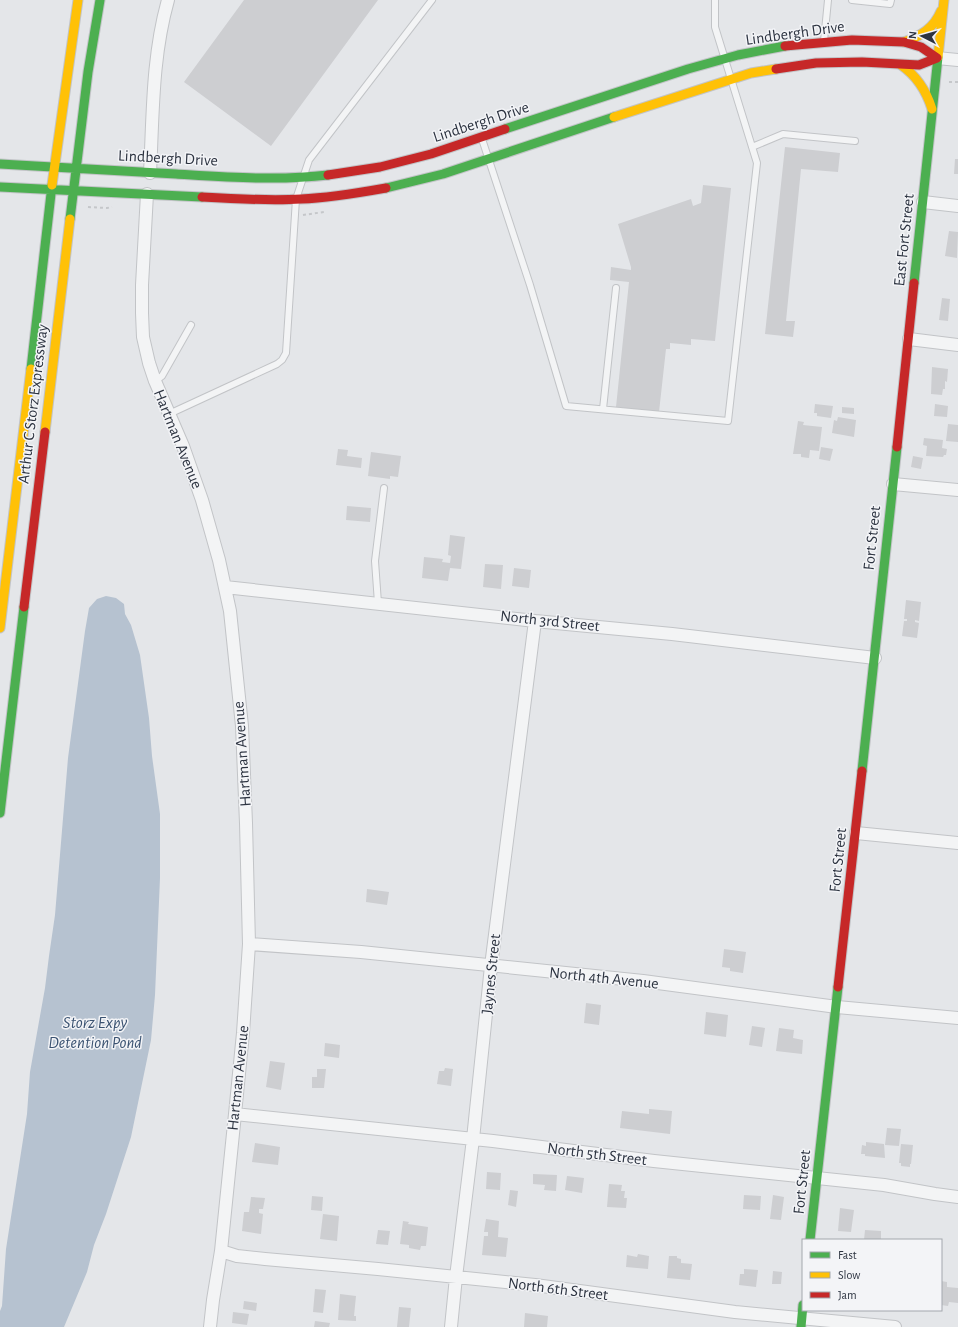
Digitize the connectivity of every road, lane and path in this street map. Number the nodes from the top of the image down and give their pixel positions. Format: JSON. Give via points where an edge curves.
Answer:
{"nodes":[{"id":1,"x":78,"y":0,"type":"edge"},
{"id":2,"x":100,"y":0,"type":"edge"},
{"id":3,"x":168,"y":0,"type":"edge"},
{"id":4,"x":432,"y":0,"type":"edge"},
{"id":5,"x":715,"y":0,"type":"edge"},
{"id":6,"x":828,"y":0,"type":"edge"},
{"id":7,"x":852,"y":0,"type":"edge"},
{"id":8,"x":891,"y":0,"type":"edge"},
{"id":9,"x":944,"y":2,"type":"edge"},
{"id":10,"x":824,"y":41,"type":"junction"},
{"id":11,"x":904,"y":42,"type":"junction"},
{"id":12,"x":937,"y":58,"type":"junction"},
{"id":13,"x":725,"y":59,"type":"junction"},
{"id":14,"x":958,"y":60,"type":"edge"},
{"id":15,"x":901,"y":65,"type":"junction"},
{"id":16,"x":731,"y":78,"type":"junction"},
{"id":17,"x":933,"y":111,"type":"junction"},
{"id":18,"x":481,"y":137,"type":"junction"},
{"id":19,"x":855,"y":141,"type":"dead end"},
{"id":20,"x":752,"y":146,"type":"junction"},
{"id":21,"x":489,"y":159,"type":"junction"},
{"id":22,"x":0,"y":164,"type":"edge"},
{"id":23,"x":55,"y":167,"type":"junction"},
{"id":24,"x":76,"y":169,"type":"junction"},
{"id":25,"x":150,"y":173,"type":"junction"},
{"id":26,"x":304,"y":177,"type":"junction"},
{"id":27,"x":0,"y":187,"type":"edge"},
{"id":28,"x":52,"y":190,"type":"junction"},
{"id":29,"x":74,"y":191,"type":"junction"},
{"id":30,"x":147,"y":194,"type":"junction"},
{"id":31,"x":296,"y":199,"type":"junction"},
{"id":32,"x":923,"y":202,"type":"junction"},
{"id":33,"x":958,"y":206,"type":"edge"},
{"id":34,"x":616,"y":288,"type":"dead end"},
{"id":35,"x":191,"y":324,"type":"dead end"},
{"id":36,"x":908,"y":339,"type":"junction"},
{"id":37,"x":958,"y":345,"type":"edge"},
{"id":38,"x":155,"y":381,"type":"junction"},
{"id":39,"x":603,"y":409,"type":"junction"},
{"id":40,"x":169,"y":414,"type":"junction"},
{"id":41,"x":893,"y":484,"type":"junction"},
{"id":42,"x":384,"y":488,"type":"dead end"},
{"id":43,"x":958,"y":490,"type":"edge"},
{"id":44,"x":225,"y":587,"type":"junction"},
{"id":45,"x":378,"y":603,"type":"junction"},
{"id":46,"x":535,"y":621,"type":"junction"},
{"id":47,"x":0,"y":628,"type":"edge"},
{"id":48,"x":875,"y":658,"type":"junction"},
{"id":49,"x":0,"y":813,"type":"edge"},
{"id":50,"x":856,"y":834,"type":"junction"},
{"id":51,"x":958,"y":843,"type":"edge"},
{"id":52,"x":249,"y":944,"type":"junction"},
{"id":53,"x":491,"y":966,"type":"junction"},
{"id":54,"x":837,"y":1007,"type":"junction"},
{"id":55,"x":958,"y":1018,"type":"edge"},
{"id":56,"x":235,"y":1114,"type":"junction"},
{"id":57,"x":474,"y":1139,"type":"junction"},
{"id":58,"x":818,"y":1178,"type":"junction"},
{"id":59,"x":958,"y":1197,"type":"edge"},
{"id":60,"x":810,"y":1239,"type":"edge"},
{"id":61,"x":221,"y":1251,"type":"junction"},
{"id":62,"x":456,"y":1277,"type":"junction"},
{"id":63,"x":802,"y":1311,"type":"edge"},
{"id":64,"x":801,"y":1322,"type":"edge"},
{"id":65,"x":210,"y":1327,"type":"edge"},
{"id":66,"x":451,"y":1327,"type":"edge"},
{"id":67,"x":895,"y":1327,"type":"edge"}],
"edges":[{"from":1,"to":23,"type":"main road","name":"Arthur C Storz Expressway"},
{"from":2,"to":24,"type":"main road","name":"Arthur C Storz Expressway"},
{"from":3,"to":25,"type":"street","via":[[155,68]]},
{"from":4,"to":26,"type":"lane","via":[[311,155]]},
{"from":5,"to":13,"type":"lane","via":[[716,27]]},
{"from":6,"to":10,"type":"lane"},
{"from":7,"to":8,"type":"lane","via":[[890,4]]},
{"from":9,"to":11,"type":"main road","via":[[934,26],[917,38]]},
{"from":9,"to":12,"type":"main road","name":"East Fort Street"},
{"from":10,"to":11,"type":"main road","name":"Lindbergh Drive"},
{"from":10,"to":13,"type":"main road","name":"Lindbergh Drive","via":[[781,46]]},
{"from":11,"to":12,"type":"main road","name":"Lindbergh Drive","via":[[921,47]]},
{"from":12,"to":14,"type":"street"},
{"from":12,"to":15,"type":"main road","name":"Lindbergh Drive","via":[[919,65]]},
{"from":12,"to":17,"type":"main road","name":"East Fort Street"},
{"from":13,"to":16,"type":"lane"},
{"from":13,"to":18,"type":"main road","name":"Lindbergh Drive"},
{"from":15,"to":16,"type":"main road","name":"Lindbergh Drive","via":[[862,62],[816,63]]},
{"from":15,"to":17,"type":"main road","via":[[920,81]]},
{"from":16,"to":20,"type":"lane"},
{"from":16,"to":21,"type":"main road","name":"Lindbergh Drive"},
{"from":17,"to":32,"type":"main road","name":"East Fort Street"},
{"from":18,"to":21,"type":"lane"},
{"from":18,"to":26,"type":"main road","name":"Lindbergh Drive","via":[[386,166]]},
{"from":19,"to":20,"type":"lane","via":[[783,134]]},
{"from":20,"to":39,"type":"lane","via":[[756,163],[728,421]]},
{"from":21,"to":31,"type":"main road","name":"Lindbergh Drive","via":[[388,188]]},
{"from":21,"to":39,"type":"lane","via":[[566,406]]},
{"from":22,"to":23,"type":"main road","name":"Lindbergh Drive"},
{"from":23,"to":24,"type":"main road","name":"Lindbergh Drive"},
{"from":23,"to":28,"type":"main road","name":"Arthur C Storz Expressway"},
{"from":24,"to":25,"type":"main road","name":"Lindbergh Drive"},
{"from":24,"to":29,"type":"main road","name":"Arthur C Storz Expressway"},
{"from":25,"to":26,"type":"main road","name":"Lindbergh Drive"},
{"from":26,"to":31,"type":"lane"},
{"from":27,"to":28,"type":"main road","name":"Lindbergh Drive"},
{"from":28,"to":29,"type":"main road","name":"Lindbergh Drive"},
{"from":28,"to":47,"type":"main road","name":"Arthur C Storz Expressway"},
{"from":29,"to":30,"type":"main road","name":"Lindbergh Drive"},
{"from":29,"to":49,"type":"main road","name":"Arthur C Storz Expressway"},
{"from":30,"to":31,"type":"main road","name":"Lindbergh Drive"},
{"from":30,"to":38,"type":"street","name":"Hartman Avenue","via":[[143,337]]},
{"from":31,"to":40,"type":"lane","via":[[286,353],[282,360]]},
{"from":32,"to":33,"type":"street"},
{"from":32,"to":36,"type":"main road","name":"East Fort Street"},
{"from":34,"to":39,"type":"lane"},
{"from":35,"to":38,"type":"lane","via":[[162,376]]},
{"from":36,"to":37,"type":"street"},
{"from":36,"to":41,"type":"main road","name":"East Fort Street"},
{"from":38,"to":40,"type":"street","name":"Hartman Avenue"},
{"from":40,"to":44,"type":"street","name":"Hartman Avenue","via":[[202,500]]},
{"from":41,"to":43,"type":"street"},
{"from":41,"to":48,"type":"main road","name":"Fort Street"},
{"from":42,"to":45,"type":"lane","via":[[375,561]]},
{"from":44,"to":45,"type":"street","name":"North 3rd Street"},
{"from":44,"to":52,"type":"street","name":"Hartman Avenue","via":[[242,726]]},
{"from":45,"to":46,"type":"street","name":"North 3rd Street"},
{"from":46,"to":48,"type":"street","name":"North 3rd Street"},
{"from":46,"to":53,"type":"street","name":"Jaynes Street"},
{"from":48,"to":50,"type":"main road","name":"Fort Street"},
{"from":50,"to":51,"type":"street"},
{"from":50,"to":54,"type":"main road","name":"Fort Street"},
{"from":52,"to":53,"type":"street","name":"North 4th Avenue","via":[[362,952]]},
{"from":52,"to":56,"type":"street","name":"Hartman Avenue"},
{"from":53,"to":54,"type":"street","name":"North 4th Avenue","via":[[643,981]]},
{"from":53,"to":57,"type":"street","name":"Jaynes Street"},
{"from":54,"to":55,"type":"street","name":"North 4th Avenue"},
{"from":54,"to":58,"type":"main road","name":"Fort Street"},
{"from":56,"to":57,"type":"street","name":"North 5th Street"},
{"from":56,"to":61,"type":"street","name":"Hartman Avenue"},
{"from":57,"to":58,"type":"street","name":"North 5th Street"},
{"from":57,"to":62,"type":"street","name":"Jaynes Street"},
{"from":58,"to":59,"type":"street","name":"North 5th Street"},
{"from":58,"to":60,"type":"main road","name":"Fort Street"},
{"from":61,"to":62,"type":"street","name":"North 6th Street","via":[[237,1256]]},
{"from":61,"to":65,"type":"street","name":"Hartman Avenue"},
{"from":62,"to":64,"type":"street","name":"North 6th Street","via":[[535,1285]]},
{"from":62,"to":66,"type":"street","name":"Jaynes Street"},
{"from":63,"to":64,"type":"main road"},
{"from":64,"to":67,"type":"street","name":"North 6th Street"}]}
